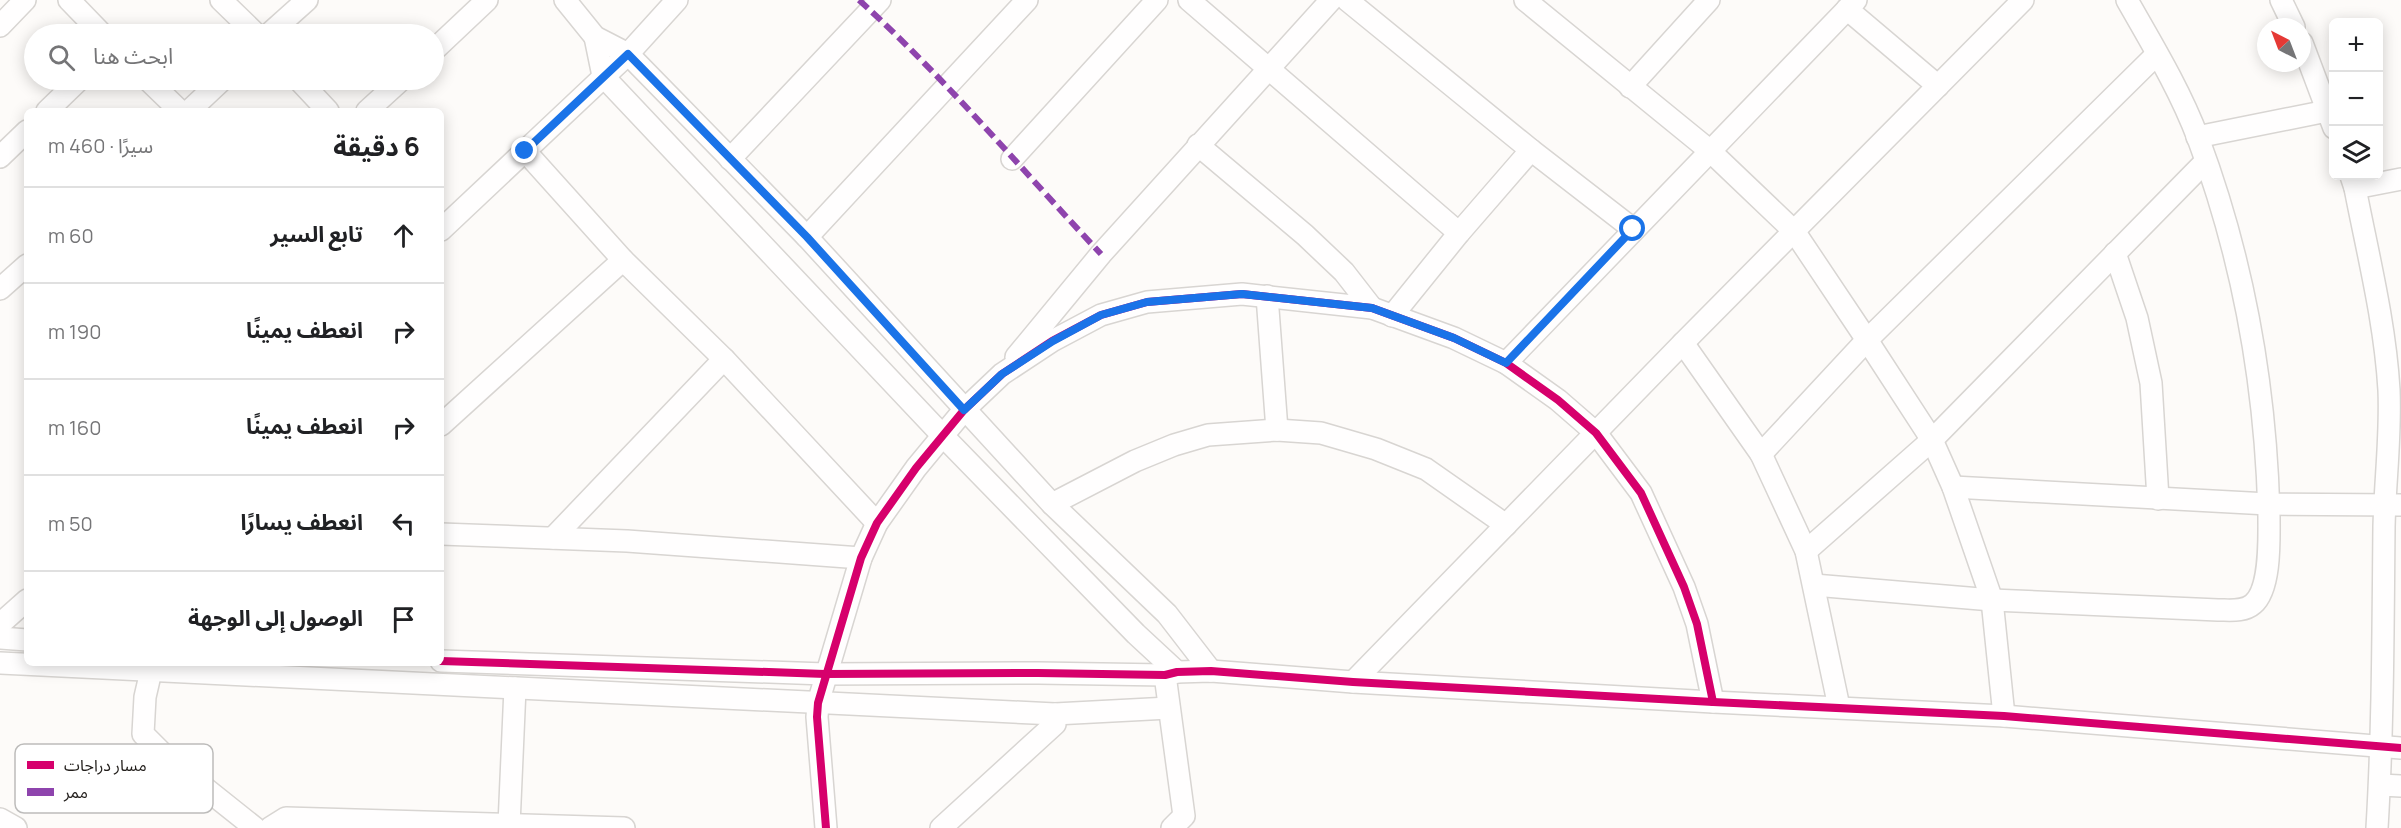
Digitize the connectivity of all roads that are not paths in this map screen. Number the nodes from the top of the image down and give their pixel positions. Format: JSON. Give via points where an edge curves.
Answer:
{"nodes":[{"id":1,"x":25,"y":0,"type":"edge"},
{"id":2,"x":69,"y":0,"type":"edge"},
{"id":3,"x":221,"y":0,"type":"edge"},
{"id":4,"x":307,"y":0,"type":"edge"},
{"id":5,"x":488,"y":0,"type":"edge"},
{"id":6,"x":565,"y":0,"type":"edge"},
{"id":7,"x":677,"y":0,"type":"edge"},
{"id":8,"x":880,"y":0,"type":"edge"},
{"id":9,"x":1027,"y":0,"type":"edge"},
{"id":10,"x":1157,"y":0,"type":"edge"},
{"id":11,"x":1189,"y":0,"type":"edge"},
{"id":12,"x":1331,"y":0,"type":"edge"},
{"id":13,"x":1347,"y":0,"type":"edge"},
{"id":14,"x":1525,"y":0,"type":"edge"},
{"id":15,"x":2023,"y":0,"type":"edge"},
{"id":16,"x":2127,"y":0,"type":"edge"},
{"id":17,"x":2281,"y":0,"type":"edge"},
{"id":18,"x":1700,"y":3,"type":"edge"},
{"id":19,"x":1852,"y":4,"type":"edge"},
{"id":20,"x":2290,"y":18,"type":"edge"},
{"id":21,"x":92,"y":24,"type":"edge"},
{"id":22,"x":246,"y":24,"type":"edge"},
{"id":23,"x":280,"y":24,"type":"edge"},
{"id":24,"x":0,"y":26,"type":"edge"},
{"id":25,"x":595,"y":37,"type":"junction"},
{"id":26,"x":444,"y":41,"type":"edge"},
{"id":27,"x":628,"y":54,"type":"junction"},
{"id":28,"x":2157,"y":54,"type":"junction"},
{"id":29,"x":2311,"y":67,"type":"edge"},
{"id":30,"x":1269,"y":70,"type":"junction"},
{"id":31,"x":603,"y":76,"type":"junction"},
{"id":32,"x":1938,"y":86,"type":"junction"},
{"id":33,"x":1630,"y":87,"type":"junction"},
{"id":34,"x":69,"y":90,"type":"edge"},
{"id":35,"x":158,"y":90,"type":"edge"},
{"id":36,"x":211,"y":90,"type":"edge"},
{"id":37,"x":308,"y":90,"type":"edge"},
{"id":38,"x":390,"y":90,"type":"edge"},
{"id":39,"x":50,"y":108,"type":"edge"},
{"id":40,"x":177,"y":108,"type":"edge"},
{"id":41,"x":192,"y":108,"type":"edge"},
{"id":42,"x":325,"y":108,"type":"edge"},
{"id":43,"x":370,"y":108,"type":"edge"},
{"id":44,"x":2329,"y":116,"type":"edge"},
{"id":45,"x":2329,"y":119,"type":"edge"},
{"id":46,"x":24,"y":134,"type":"edge"},
{"id":47,"x":2197,"y":137,"type":"junction"},
{"id":48,"x":1198,"y":145,"type":"junction"},
{"id":49,"x":1531,"y":150,"type":"junction"},
{"id":50,"x":1709,"y":150,"type":"junction"},
{"id":51,"x":525,"y":151,"type":"junction"},
{"id":52,"x":0,"y":157,"type":"edge"},
{"id":53,"x":730,"y":159,"type":"junction"},
{"id":54,"x":1012,"y":159,"type":"dead end"},
{"id":55,"x":2205,"y":162,"type":"junction"},
{"id":56,"x":2401,"y":179,"type":"edge"},
{"id":57,"x":2353,"y":182,"type":"edge"},
{"id":58,"x":444,"y":227,"type":"edge"},
{"id":59,"x":1633,"y":229,"type":"junction"},
{"id":60,"x":1794,"y":231,"type":"junction"},
{"id":61,"x":1459,"y":233,"type":"junction"},
{"id":62,"x":807,"y":237,"type":"junction"},
{"id":63,"x":2115,"y":253,"type":"junction"},
{"id":64,"x":623,"y":260,"type":"junction"},
{"id":65,"x":24,"y":268,"type":"edge"},
{"id":66,"x":0,"y":288,"type":"edge"},
{"id":67,"x":1267,"y":296,"type":"junction"},
{"id":68,"x":1372,"y":308,"type":"junction"},
{"id":69,"x":1392,"y":316,"type":"junction"},
{"id":70,"x":1868,"y":340,"type":"junction"},
{"id":71,"x":1683,"y":343,"type":"junction"},
{"id":72,"x":724,"y":359,"type":"junction"},
{"id":73,"x":1506,"y":363,"type":"junction"},
{"id":74,"x":1002,"y":374,"type":"junction"},
{"id":75,"x":964,"y":410,"type":"junction"},
{"id":76,"x":444,"y":422,"type":"edge"},
{"id":77,"x":1277,"y":430,"type":"junction"},
{"id":78,"x":1596,"y":433,"type":"junction"},
{"id":79,"x":943,"y":436,"type":"junction"},
{"id":80,"x":1932,"y":440,"type":"junction"},
{"id":81,"x":1761,"y":454,"type":"junction"},
{"id":82,"x":1953,"y":487,"type":"junction"},
{"id":83,"x":2158,"y":498,"type":"junction"},
{"id":84,"x":1052,"y":504,"type":"junction"},
{"id":85,"x":2268,"y":504,"type":"junction"},
{"id":86,"x":2393,"y":506,"type":"edge"},
{"id":87,"x":877,"y":523,"type":"junction"},
{"id":88,"x":1506,"y":525,"type":"junction"},
{"id":89,"x":444,"y":534,"type":"edge"},
{"id":90,"x":553,"y":538,"type":"junction"},
{"id":91,"x":1806,"y":551,"type":"junction"},
{"id":92,"x":861,"y":558,"type":"junction"},
{"id":93,"x":1814,"y":585,"type":"junction"},
{"id":94,"x":1992,"y":600,"type":"junction"},
{"id":95,"x":24,"y":603,"type":"edge"},
{"id":96,"x":0,"y":624,"type":"edge"},
{"id":97,"x":0,"y":638,"type":"edge"},
{"id":98,"x":24,"y":640,"type":"edge"},
{"id":99,"x":444,"y":661,"type":"edge"},
{"id":100,"x":0,"y":663,"type":"edge"},
{"id":101,"x":24,"y":664,"type":"edge"},
{"id":102,"x":57,"y":666,"type":"edge"},
{"id":103,"x":174,"y":668,"type":"edge"},
{"id":104,"x":151,"y":671,"type":"junction"},
{"id":105,"x":1211,"y":671,"type":"junction"},
{"id":106,"x":825,"y":674,"type":"junction"},
{"id":107,"x":1171,"y":674,"type":"junction"},
{"id":108,"x":1353,"y":682,"type":"junction"},
{"id":109,"x":515,"y":688,"type":"junction"},
{"id":110,"x":1713,"y":702,"type":"junction"},
{"id":111,"x":818,"y":703,"type":"junction"},
{"id":112,"x":1839,"y":707,"type":"junction"},
{"id":113,"x":1169,"y":708,"type":"junction"},
{"id":114,"x":1055,"y":714,"type":"junction"},
{"id":115,"x":2004,"y":716,"type":"junction"},
{"id":116,"x":153,"y":744,"type":"edge"},
{"id":117,"x":2391,"y":748,"type":"edge"},
{"id":118,"x":2379,"y":785,"type":"junction"},
{"id":119,"x":2401,"y":786,"type":"edge"},
{"id":120,"x":213,"y":794,"type":"edge"},
{"id":121,"x":0,"y":819,"type":"edge"},
{"id":122,"x":1183,"y":824,"type":"edge"},
{"id":123,"x":509,"y":825,"type":"junction"},
{"id":124,"x":468,"y":826,"type":"edge"},
{"id":125,"x":16,"y":828,"type":"edge"},
{"id":126,"x":255,"y":828,"type":"edge"},
{"id":127,"x":270,"y":828,"type":"edge"},
{"id":128,"x":624,"y":828,"type":"edge"},
{"id":129,"x":826,"y":828,"type":"edge"},
{"id":130,"x":941,"y":828,"type":"edge"},
{"id":131,"x":2377,"y":828,"type":"edge"}],
"edges":[{"from":1,"to":24,"type":"street"},
{"from":2,"to":21,"type":"street"},
{"from":3,"to":22,"type":"street"},
{"from":4,"to":23,"type":"street"},
{"from":5,"to":26,"type":"street"},
{"from":6,"to":25,"type":"street"},
{"from":7,"to":27,"type":"street"},
{"from":8,"to":53,"type":"street"},
{"from":9,"to":62,"type":"street"},
{"from":10,"to":54,"type":"street"},
{"from":11,"to":30,"type":"street"},
{"from":12,"to":30,"type":"street"},
{"from":13,"to":49,"type":"street"},
{"from":14,"to":33,"type":"street"},
{"from":15,"to":32,"type":"street"},
{"from":16,"to":28,"type":"street"},
{"from":17,"to":20,"type":"street"},
{"from":18,"to":33,"type":"street"},
{"from":19,"to":32,"type":"street"},
{"from":19,"to":50,"type":"street"},
{"from":25,"to":27,"type":"street"},
{"from":25,"to":31,"type":"street"},
{"from":27,"to":31,"type":"street"},
{"from":27,"to":53,"type":"street"},
{"from":28,"to":47,"type":"street"},
{"from":28,"to":70,"type":"street"},
{"from":29,"to":44,"type":"street"},
{"from":30,"to":48,"type":"street"},
{"from":30,"to":61,"type":"street"},
{"from":31,"to":51,"type":"street"},
{"from":31,"to":79,"type":"street"},
{"from":32,"to":60,"type":"street"},
{"from":33,"to":50,"type":"street"},
{"from":34,"to":39,"type":"street"},
{"from":35,"to":40,"type":"street"},
{"from":36,"to":41,"type":"street"},
{"from":37,"to":42,"type":"street"},
{"from":38,"to":43,"type":"street"},
{"from":45,"to":47,"type":"street"},
{"from":46,"to":52,"type":"street"},
{"from":47,"to":55,"type":"street"},
{"from":48,"to":68,"type":"street","via":[[1305,235],[1344,272]]},
{"from":48,"to":74,"type":"street"},
{"from":49,"to":59,"type":"street"},
{"from":49,"to":61,"type":"street"},
{"from":50,"to":59,"type":"street"},
{"from":50,"to":60,"type":"street"},
{"from":51,"to":58,"type":"street"},
{"from":51,"to":64,"type":"street"},
{"from":53,"to":62,"type":"street"},
{"from":55,"to":63,"type":"street"},
{"from":55,"to":85,"type":"street","via":[[2233,246],[2257,357]]},
{"from":56,"to":57,"type":"street"},
{"from":57,"to":86,"type":"street","via":[[2385,344]]},
{"from":59,"to":73,"type":"street"},
{"from":60,"to":70,"type":"street"},
{"from":60,"to":71,"type":"street"},
{"from":61,"to":69,"type":"street"},
{"from":62,"to":75,"type":"street"},
{"from":63,"to":80,"type":"street"},
{"from":63,"to":83,"type":"street","via":[[2137,318],[2151,383]]},
{"from":64,"to":72,"type":"street"},
{"from":64,"to":76,"type":"street"},
{"from":65,"to":66,"type":"street"},
{"from":67,"to":68,"type":"street"},
{"from":67,"to":74,"type":"street","via":[[1242,294],[1147,302],[1101,315]]},
{"from":67,"to":77,"type":"street"},
{"from":68,"to":69,"type":"street"},
{"from":69,"to":73,"type":"street","via":[[1454,338]]},
{"from":70,"to":80,"type":"street"},
{"from":70,"to":81,"type":"street"},
{"from":71,"to":78,"type":"street"},
{"from":71,"to":81,"type":"street"},
{"from":72,"to":87,"type":"street"},
{"from":72,"to":90,"type":"street"},
{"from":73,"to":78,"type":"street"},
{"from":74,"to":75,"type":"street"},
{"from":75,"to":79,"type":"street"},
{"from":75,"to":84,"type":"street"},
{"from":77,"to":84,"type":"street","via":[[1208,435],[1174,445]]},
{"from":77,"to":88,"type":"street","via":[[1322,433],[1426,469]]},
{"from":78,"to":88,"type":"street"},
{"from":78,"to":110,"type":"street","via":[[1641,494],[1676,570],[1697,624]]},
{"from":79,"to":87,"type":"street"},
{"from":79,"to":107,"type":"street"},
{"from":80,"to":82,"type":"street"},
{"from":80,"to":91,"type":"street"},
{"from":81,"to":91,"type":"street"},
{"from":82,"to":83,"type":"street"},
{"from":82,"to":94,"type":"street"},
{"from":83,"to":85,"type":"street"},
{"from":84,"to":105,"type":"street","via":[[1167,614]]},
{"from":85,"to":86,"type":"street"},
{"from":85,"to":94,"type":"street","via":[[2269,543],[2263,589],[2246,609],[2182,610]]},
{"from":86,"to":117,"type":"street"},
{"from":87,"to":92,"type":"street"},
{"from":88,"to":108,"type":"street"},
{"from":89,"to":90,"type":"street"},
{"from":90,"to":92,"type":"street"},
{"from":91,"to":93,"type":"street"},
{"from":92,"to":106,"type":"street"},
{"from":93,"to":94,"type":"street"},
{"from":93,"to":112,"type":"street"},
{"from":94,"to":115,"type":"street"},
{"from":95,"to":96,"type":"street"},
{"from":97,"to":98,"type":"street"},
{"from":99,"to":106,"type":"street"},
{"from":100,"to":101,"type":"street"},
{"from":102,"to":104,"type":"street"},
{"from":103,"to":104,"type":"street"},
{"from":103,"to":109,"type":"street"},
{"from":104,"to":116,"type":"street","via":[[143,734]]},
{"from":105,"to":107,"type":"street"},
{"from":105,"to":108,"type":"street"},
{"from":106,"to":107,"type":"street"},
{"from":106,"to":111,"type":"street"},
{"from":107,"to":113,"type":"street"},
{"from":108,"to":110,"type":"street"},
{"from":109,"to":111,"type":"street"},
{"from":109,"to":123,"type":"street"},
{"from":110,"to":112,"type":"street"},
{"from":111,"to":114,"type":"street"},
{"from":111,"to":129,"type":"street"},
{"from":112,"to":115,"type":"street"},
{"from":113,"to":114,"type":"street"},
{"from":113,"to":122,"type":"street"},
{"from":114,"to":130,"type":"street","via":[[1055,724]]},
{"from":115,"to":117,"type":"street"},
{"from":117,"to":118,"type":"street"},
{"from":118,"to":119,"type":"street"},
{"from":118,"to":131,"type":"street"},
{"from":120,"to":126,"type":"street"},
{"from":121,"to":125,"type":"street"},
{"from":123,"to":124,"type":"street"},
{"from":123,"to":128,"type":"street"},
{"from":124,"to":127,"type":"street","via":[[286,818]]}]}
